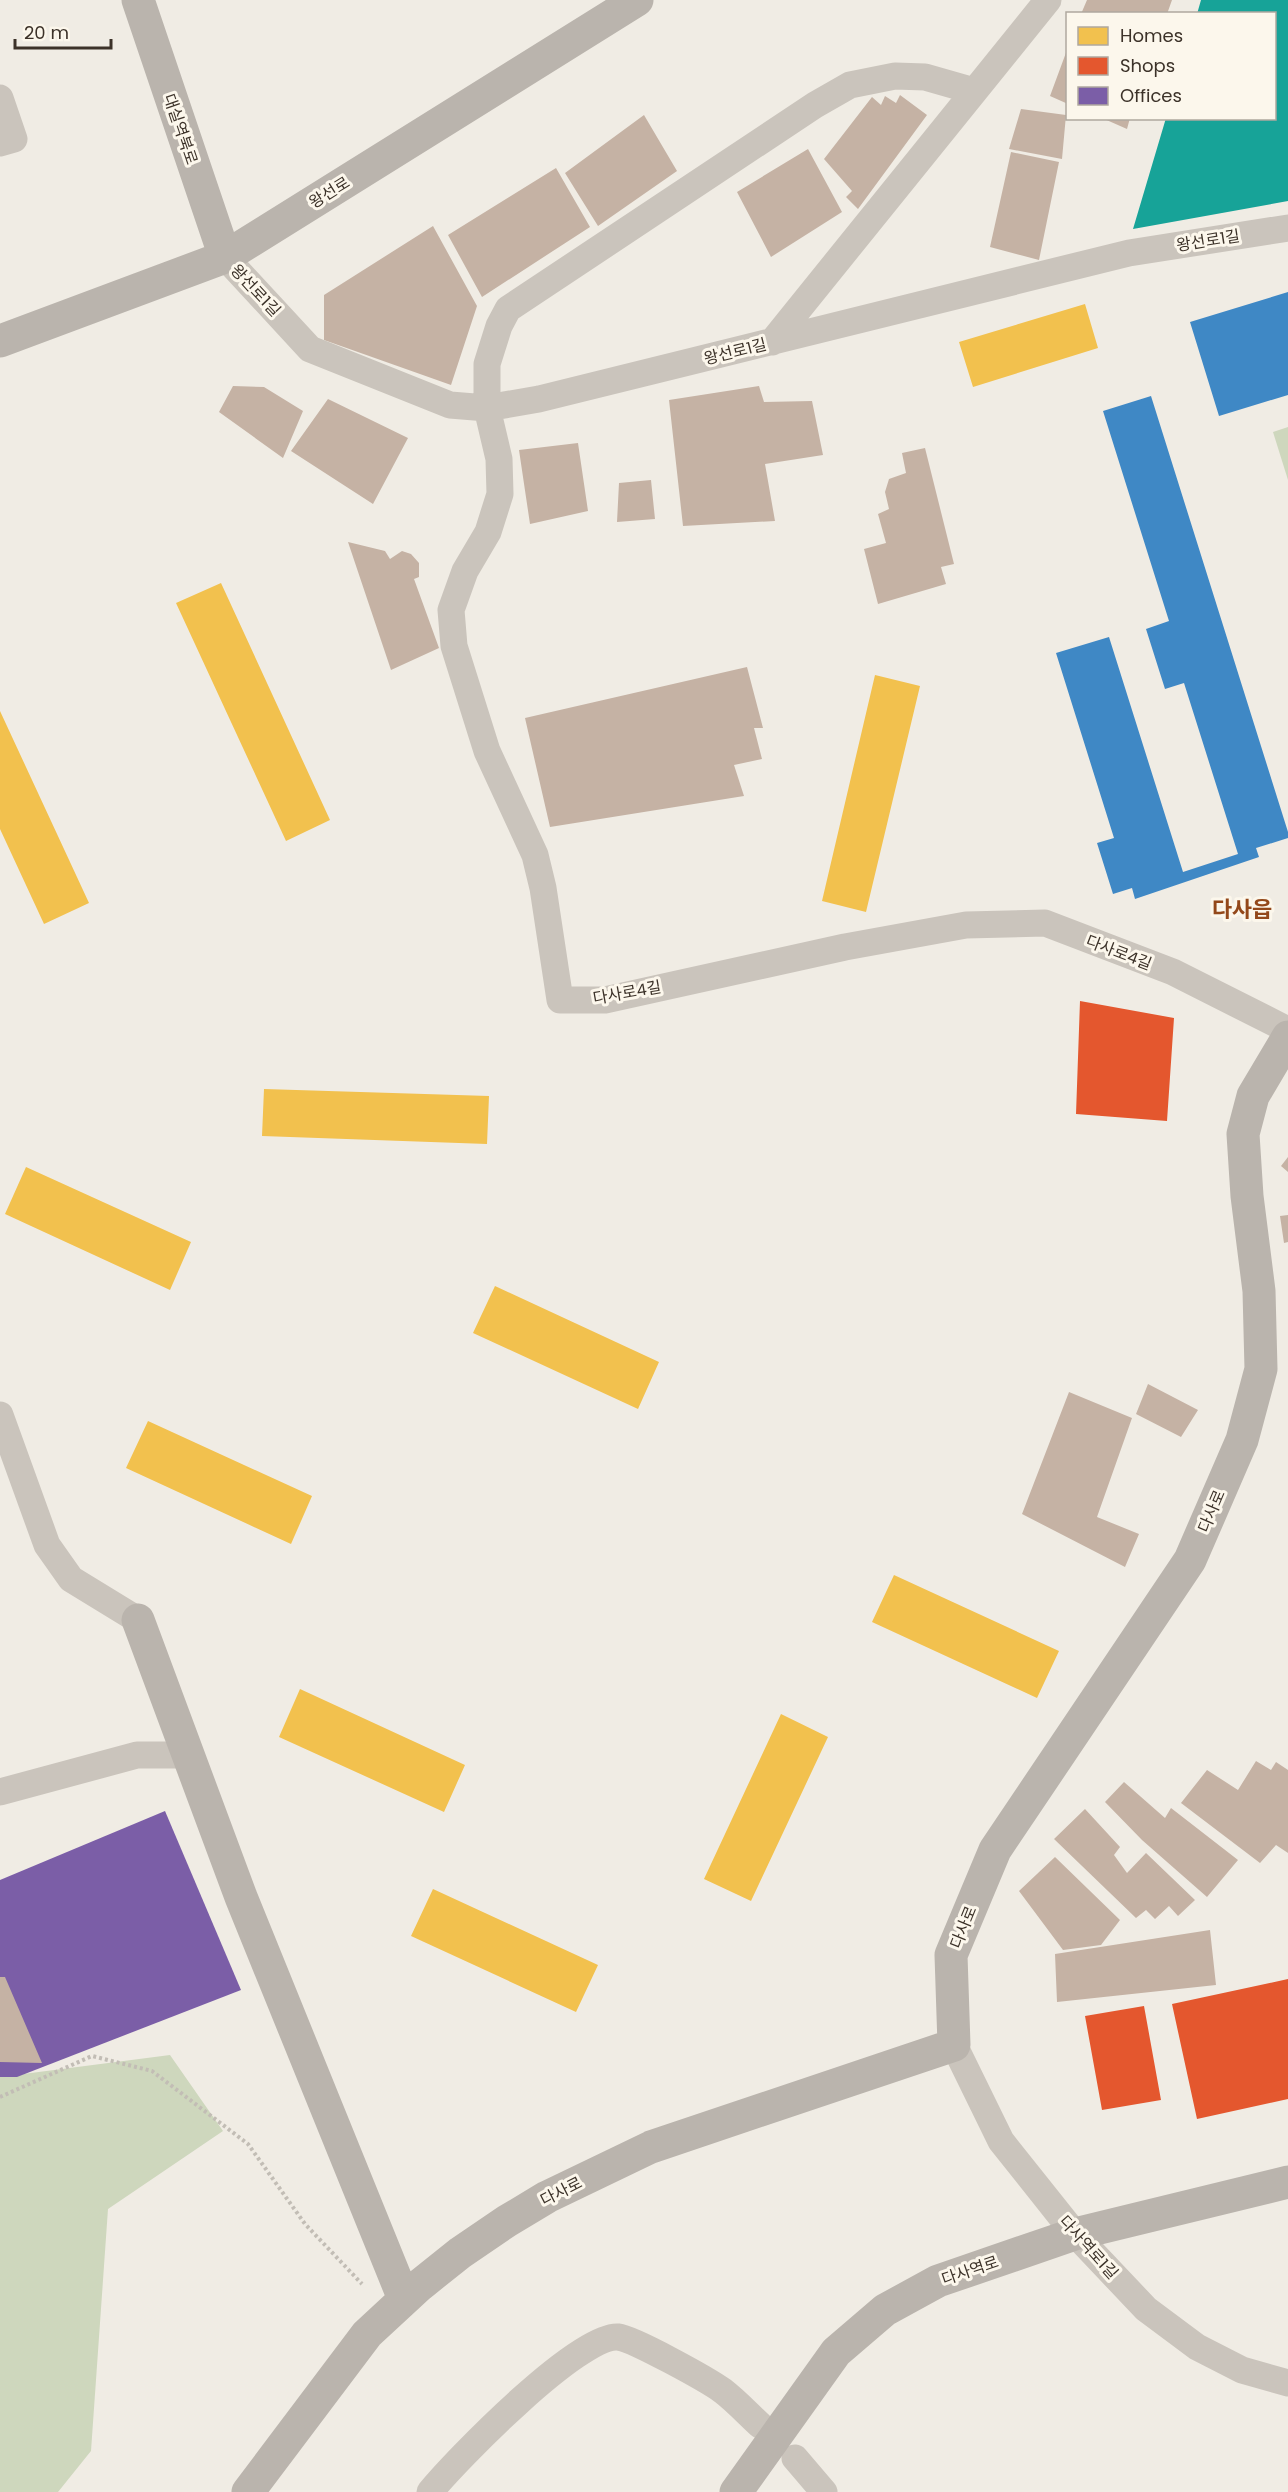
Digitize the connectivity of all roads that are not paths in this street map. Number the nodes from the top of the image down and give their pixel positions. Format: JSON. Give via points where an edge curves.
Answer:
{"nodes":[{"id":1,"x":138,"y":0,"type":"edge"},
{"id":2,"x":637,"y":0,"type":"edge"},
{"id":3,"x":1048,"y":0,"type":"edge"},
{"id":4,"x":974,"y":91,"type":"junction"},
{"id":5,"x":0,"y":98,"type":"edge"},
{"id":6,"x":0,"y":143,"type":"edge"},
{"id":7,"x":1288,"y":228,"type":"edge"},
{"id":8,"x":225,"y":257,"type":"junction"},
{"id":9,"x":0,"y":341,"type":"edge"},
{"id":10,"x":772,"y":342,"type":"junction"},
{"id":11,"x":487,"y":408,"type":"junction"},
{"id":12,"x":1288,"y":1030,"type":"edge"},
{"id":13,"x":1288,"y":1037,"type":"edge"},
{"id":14,"x":0,"y":1415,"type":"edge"},
{"id":15,"x":138,"y":1620,"type":"joint"},
{"id":16,"x":189,"y":1755,"type":"junction"},
{"id":17,"x":0,"y":1792,"type":"edge"},
{"id":18,"x":954,"y":2045,"type":"junction"},
{"id":19,"x":1288,"y":2182,"type":"edge"},
{"id":20,"x":1075,"y":2234,"type":"junction"},
{"id":21,"x":396,"y":2306,"type":"junction"},
{"id":22,"x":1288,"y":2383,"type":"edge"},
{"id":23,"x":760,"y":2425,"type":"dead end"},
{"id":24,"x":795,"y":2458,"type":"dead end"},
{"id":25,"x":248,"y":2492,"type":"edge"},
{"id":26,"x":430,"y":2492,"type":"edge"},
{"id":27,"x":736,"y":2492,"type":"edge"},
{"id":28,"x":824,"y":2492,"type":"edge"}],
"edges":[{"from":1,"to":8,"type":"street","name":"대실역북로"},
{"from":2,"to":8,"type":"street","name":"왕선로"},
{"from":3,"to":4,"type":"street"},
{"from":4,"to":10,"type":"street"},
{"from":4,"to":11,"type":"street","via":[[925,77],[896,76],[850,85],[815,105],[508,309],[487,364]]},
{"from":5,"to":6,"type":"street","via":[[14,139]]},
{"from":7,"to":10,"type":"street","name":"왕선로1길","via":[[1129,253]]},
{"from":8,"to":9,"type":"street","name":"왕선로"},
{"from":8,"to":11,"type":"street","name":"왕선로1길","via":[[310,349],[450,405]]},
{"from":10,"to":11,"type":"street","name":"왕선로1길"},
{"from":11,"to":12,"type":"street","name":"다사로4길","via":[[499,459],[500,494],[488,532],[465,571],[451,610],[454,646],[487,751],[535,855],[560,1000],[605,1000],[845,947],[966,925],[1045,923],[1173,972]]},
{"from":13,"to":18,"type":"street","name":"다사로","via":[[1253,1096],[1243,1134],[1259,1291],[1261,1370],[1242,1440],[1190,1560],[995,1850],[951,1956]]},
{"from":14,"to":15,"type":"street","via":[[47,1545],[71,1579]]},
{"from":15,"to":16,"type":"street"},
{"from":16,"to":17,"type":"street","via":[[137,1755]]},
{"from":16,"to":21,"type":"street"},
{"from":18,"to":20,"type":"street","name":"다사역로1길","via":[[1001,2141]]},
{"from":18,"to":21,"type":"street","name":"다사로","via":[[651,2146],[507,2221],[460,2253]]},
{"from":19,"to":20,"type":"street","name":"다사역로"},
{"from":20,"to":22,"type":"street","name":"다사역로1길","via":[[1146,2309],[1197,2346],[1242,2370]]},
{"from":20,"to":27,"type":"street","name":"다사역로","via":[[938,2281],[885,2310],[836,2352]]},
{"from":21,"to":25,"type":"street","name":"다사로","via":[[367,2334]]},
{"from":23,"to":26,"type":"street","via":[[723,2391],[640,2345],[616,2337],[586,2348],[549,2375],[476,2439]]},
{"from":24,"to":28,"type":"street"}]}
